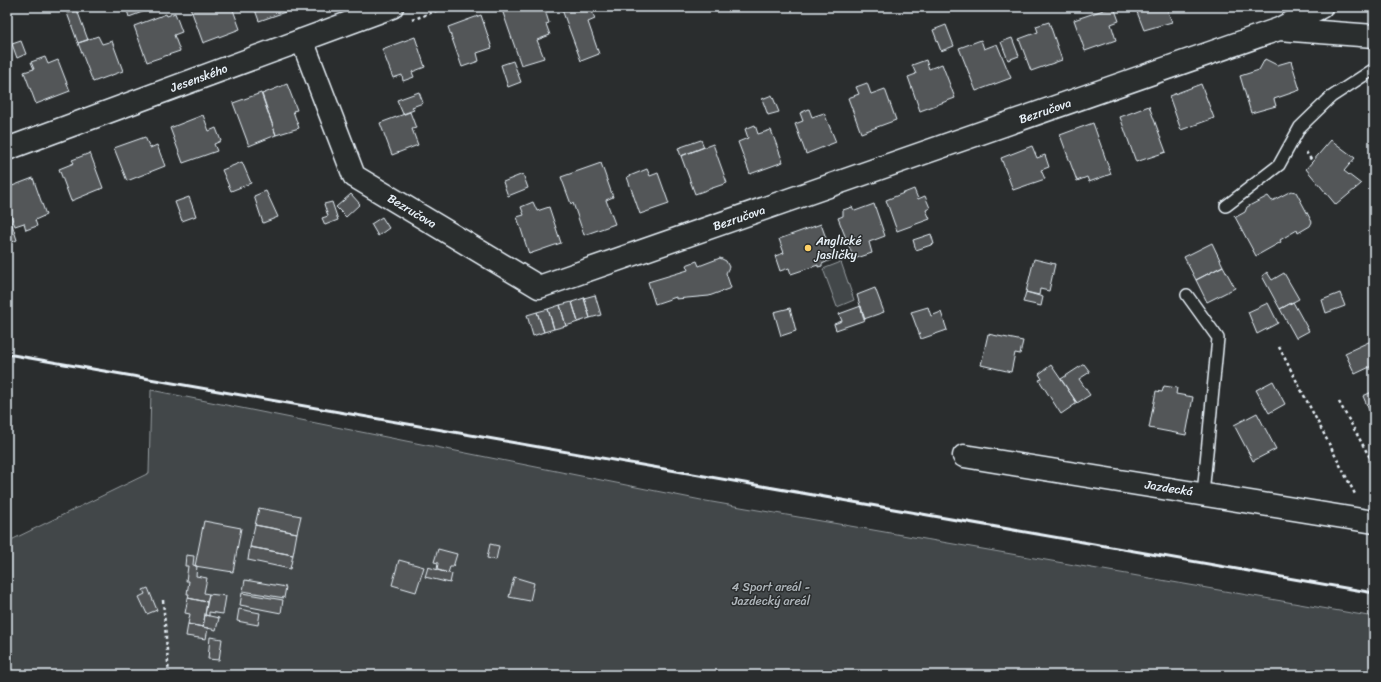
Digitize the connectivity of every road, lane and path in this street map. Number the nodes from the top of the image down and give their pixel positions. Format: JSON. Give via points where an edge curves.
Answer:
{"nodes":[{"id":1,"x":392,"y":7,"type":"edge"},
{"id":2,"x":446,"y":7,"type":"edge"},
{"id":3,"x":1321,"y":7,"type":"edge"},
{"id":4,"x":411,"y":20,"type":"dead end"},
{"id":5,"x":1279,"y":29,"type":"junction"},
{"id":6,"x":1374,"y":36,"type":"edge"},
{"id":7,"x":302,"y":40,"type":"junction"},
{"id":8,"x":1374,"y":69,"type":"edge"},
{"id":9,"x":7,"y":149,"type":"edge"},
{"id":10,"x":1226,"y":206,"type":"dead end"},
{"id":11,"x":1187,"y":295,"type":"dead end"},
{"id":12,"x":1279,"y":347,"type":"dead end"},
{"id":13,"x":1339,"y":402,"type":"dead end"},
{"id":14,"x":964,"y":456,"type":"dead end"},
{"id":15,"x":1374,"y":465,"type":"edge"},
{"id":16,"x":1203,"y":494,"type":"junction"},
{"id":17,"x":1372,"y":522,"type":"edge"},
{"id":18,"x":163,"y":600,"type":"dead end"},
{"id":19,"x":169,"y":675,"type":"edge"}],
"edges":[{"from":1,"to":7,"type":"street","name":"Jesenského"},
{"from":2,"to":4,"type":"path"},
{"from":3,"to":5,"type":"street","name":"Bezručova"},
{"from":5,"to":6,"type":"street","name":"Bezručova"},
{"from":5,"to":7,"type":"street","name":"Bezručova","via":[[539,287],[354,176]]},
{"from":7,"to":9,"type":"street","name":"Jesenského"},
{"from":8,"to":10,"type":"lane","via":[[1331,96],[1300,127],[1279,165]]},
{"from":11,"to":16,"type":"lane","via":[[1218,338]]},
{"from":12,"to":17,"type":"path"},
{"from":13,"to":15,"type":"path"},
{"from":14,"to":16,"type":"street","name":"Jazdecká"},
{"from":16,"to":17,"type":"street","name":"Jazdecká"},
{"from":18,"to":19,"type":"path"}]}
